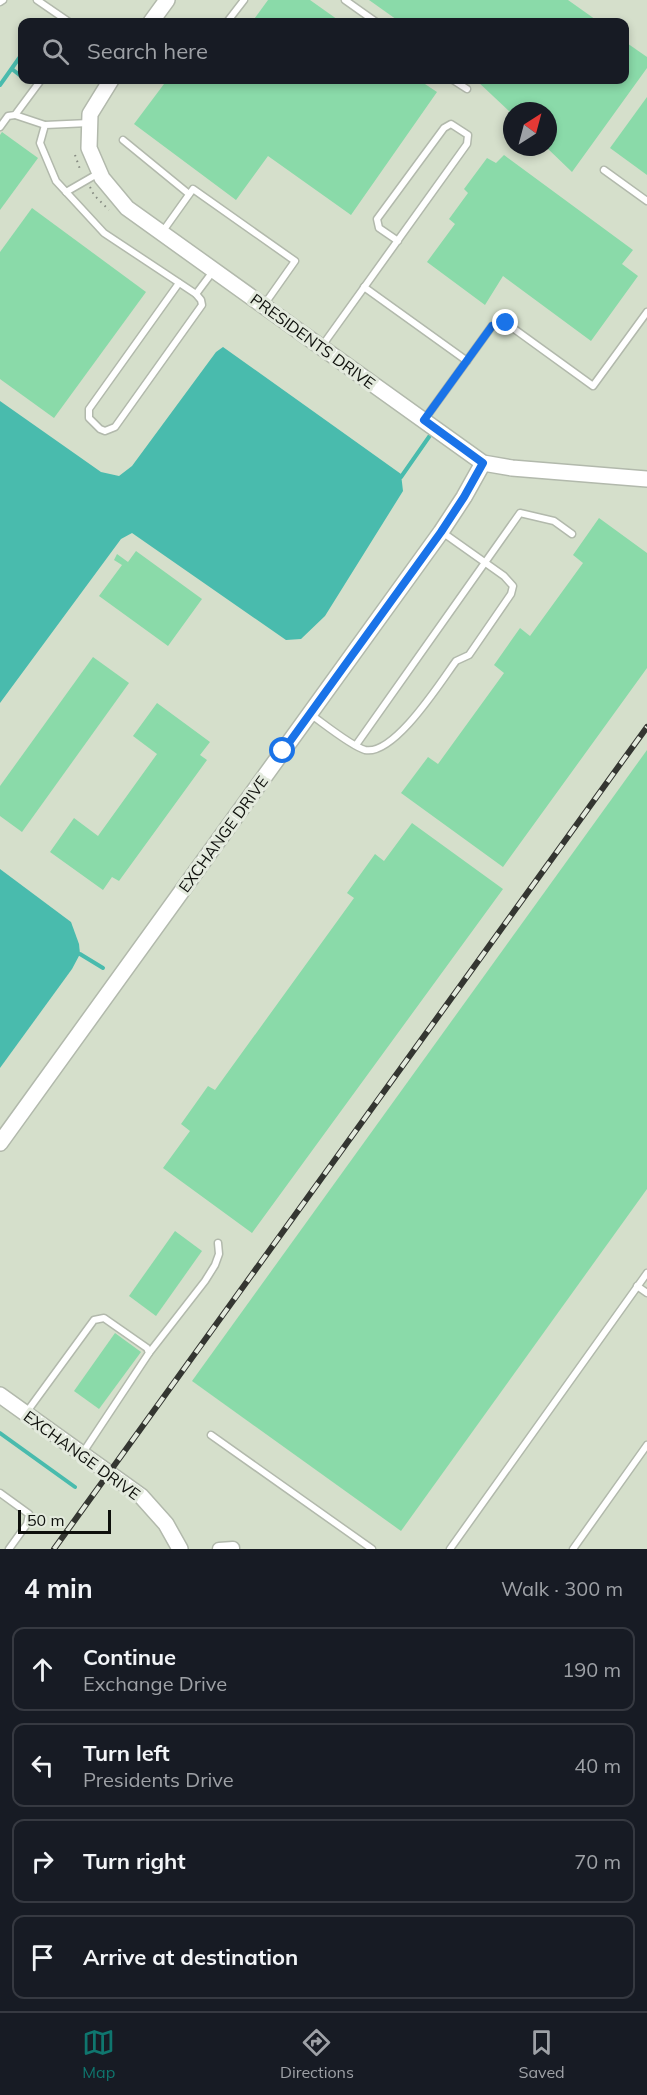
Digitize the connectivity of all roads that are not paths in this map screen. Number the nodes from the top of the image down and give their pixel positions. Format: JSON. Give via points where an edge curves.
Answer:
{"nodes":[{"id":1,"x":37,"y":0,"type":"edge"},
{"id":2,"x":167,"y":0,"type":"edge"},
{"id":3,"x":244,"y":0,"type":"edge"},
{"id":4,"x":345,"y":0,"type":"edge"},
{"id":5,"x":63,"y":18,"type":"edge"},
{"id":6,"x":154,"y":18,"type":"edge"},
{"id":7,"x":230,"y":18,"type":"edge"},
{"id":8,"x":370,"y":18,"type":"edge"},
{"id":9,"x":38,"y":84,"type":"edge"},
{"id":10,"x":109,"y":84,"type":"edge"},
{"id":11,"x":459,"y":84,"type":"edge"},
{"id":12,"x":466,"y":89,"type":"dead end"},
{"id":13,"x":15,"y":115,"type":"junction"},
{"id":14,"x":90,"y":123,"type":"junction"},
{"id":15,"x":45,"y":125,"type":"junction"},
{"id":16,"x":0,"y":127,"type":"edge"},
{"id":17,"x":123,"y":140,"type":"dead end"},
{"id":18,"x":604,"y":170,"type":"dead end"},
{"id":19,"x":99,"y":172,"type":"junction"},
{"id":20,"x":66,"y":192,"type":"junction"},
{"id":21,"x":189,"y":194,"type":"junction"},
{"id":22,"x":647,"y":201,"type":"edge"},
{"id":23,"x":162,"y":232,"type":"junction"},
{"id":24,"x":398,"y":241,"type":"junction"},
{"id":25,"x":214,"y":270,"type":"junction"},
{"id":26,"x":179,"y":283,"type":"junction"},
{"id":27,"x":364,"y":287,"type":"junction"},
{"id":28,"x":196,"y":294,"type":"junction"},
{"id":29,"x":264,"y":306,"type":"junction"},
{"id":30,"x":647,"y":312,"type":"edge"},
{"id":31,"x":321,"y":347,"type":"junction"},
{"id":32,"x":467,"y":361,"type":"junction"},
{"id":33,"x":424,"y":420,"type":"junction"},
{"id":34,"x":483,"y":463,"type":"junction"},
{"id":35,"x":647,"y":479,"type":"edge"},
{"id":36,"x":441,"y":532,"type":"junction"},
{"id":37,"x":572,"y":534,"type":"dead end"},
{"id":38,"x":485,"y":562,"type":"junction"},
{"id":39,"x":310,"y":713,"type":"junction"},
{"id":40,"x":356,"y":744,"type":"junction"},
{"id":41,"x":0,"y":1143,"type":"edge"},
{"id":42,"x":218,"y":1243,"type":"dead end"},
{"id":43,"x":647,"y":1273,"type":"edge"},
{"id":44,"x":637,"y":1286,"type":"junction"},
{"id":45,"x":647,"y":1293,"type":"edge"},
{"id":46,"x":149,"y":1353,"type":"junction"},
{"id":47,"x":0,"y":1395,"type":"edge"},
{"id":48,"x":26,"y":1413,"type":"junction"},
{"id":49,"x":211,"y":1435,"type":"dead end"},
{"id":50,"x":647,"y":1445,"type":"edge"},
{"id":51,"x":82,"y":1454,"type":"junction"},
{"id":52,"x":0,"y":1493,"type":"edge"},
{"id":53,"x":9,"y":1549,"type":"edge"},
{"id":54,"x":180,"y":1549,"type":"edge"},
{"id":55,"x":219,"y":1549,"type":"edge"},
{"id":56,"x":234,"y":1549,"type":"edge"},
{"id":57,"x":372,"y":1549,"type":"edge"},
{"id":58,"x":450,"y":1549,"type":"edge"},
{"id":59,"x":573,"y":1549,"type":"edge"}],
"edges":[{"from":1,"to":5,"type":"lane"},
{"from":2,"to":6,"type":"street"},
{"from":3,"to":7,"type":"lane"},
{"from":4,"to":8,"type":"lane"},
{"from":9,"to":13,"type":"lane"},
{"from":10,"to":14,"type":"street","name":"PRESIDENTS DRIVE","via":[[90,114]]},
{"from":11,"to":12,"type":"lane"},
{"from":13,"to":15,"type":"lane"},
{"from":13,"to":16,"type":"lane","via":[[8,116]]},
{"from":14,"to":15,"type":"lane"},
{"from":14,"to":19,"type":"street","name":"PRESIDENTS DRIVE","via":[[89,148]]},
{"from":15,"to":20,"type":"lane","via":[[40,143],[56,181]]},
{"from":17,"to":21,"type":"lane"},
{"from":18,"to":22,"type":"lane"},
{"from":19,"to":20,"type":"lane"},
{"from":19,"to":23,"type":"street","name":"PRESIDENTS DRIVE","via":[[126,208]]},
{"from":20,"to":26,"type":"lane","via":[[104,233]]},
{"from":21,"to":23,"type":"lane"},
{"from":21,"to":29,"type":"lane","via":[[193,189],[295,261]]},
{"from":23,"to":25,"type":"street","name":"PRESIDENTS DRIVE"},
{"from":24,"to":24,"type":"lane","via":[[467,144],[468,135],[451,124],[444,128],[377,219],[379,228]]},
{"from":24,"to":27,"type":"lane"},
{"from":25,"to":28,"type":"lane"},
{"from":25,"to":29,"type":"street","name":"PRESIDENTS DRIVE"},
{"from":26,"to":28,"type":"lane"},
{"from":26,"to":28,"type":"lane","via":[[89,409],[89,418],[100,429],[110,430],[122,418],[202,305]]},
{"from":27,"to":31,"type":"lane"},
{"from":27,"to":32,"type":"lane"},
{"from":29,"to":31,"type":"street","name":"PRESIDENTS DRIVE"},
{"from":30,"to":32,"type":"lane","via":[[593,386],[506,323],[492,326]]},
{"from":31,"to":33,"type":"street","name":"PRESIDENTS DRIVE"},
{"from":32,"to":33,"type":"lane"},
{"from":33,"to":34,"type":"street","name":"PRESIDENTS DRIVE"},
{"from":34,"to":35,"type":"street","name":"PRESIDENTS DRIVE"},
{"from":34,"to":36,"type":"street","name":"EXCHANGE DRIVE"},
{"from":36,"to":38,"type":"lane"},
{"from":36,"to":39,"type":"street","name":"EXCHANGE DRIVE"},
{"from":37,"to":38,"type":"lane","via":[[554,521],[520,513]]},
{"from":38,"to":40,"type":"lane"},
{"from":38,"to":40,"type":"lane","via":[[513,586],[475,646],[456,661],[401,733],[382,748],[366,750]]},
{"from":39,"to":40,"type":"lane"},
{"from":39,"to":41,"type":"street","name":"EXCHANGE DRIVE"},
{"from":42,"to":46,"type":"lane","via":[[219,1254],[205,1281]]},
{"from":43,"to":44,"type":"lane"},
{"from":44,"to":45,"type":"lane"},
{"from":44,"to":58,"type":"lane"},
{"from":46,"to":48,"type":"lane","via":[[104,1318],[94,1320]]},
{"from":46,"to":51,"type":"lane"},
{"from":47,"to":48,"type":"street","name":"EXCHANGE DRIVE"},
{"from":48,"to":51,"type":"street","name":"EXCHANGE DRIVE"},
{"from":49,"to":57,"type":"lane"},
{"from":50,"to":59,"type":"lane"},
{"from":51,"to":54,"type":"street","name":"EXCHANGE DRIVE","via":[[141,1496],[166,1524]]},
{"from":52,"to":53,"type":"lane","via":[[29,1514],[27,1524]]},
{"from":55,"to":56,"type":"street"}]}
